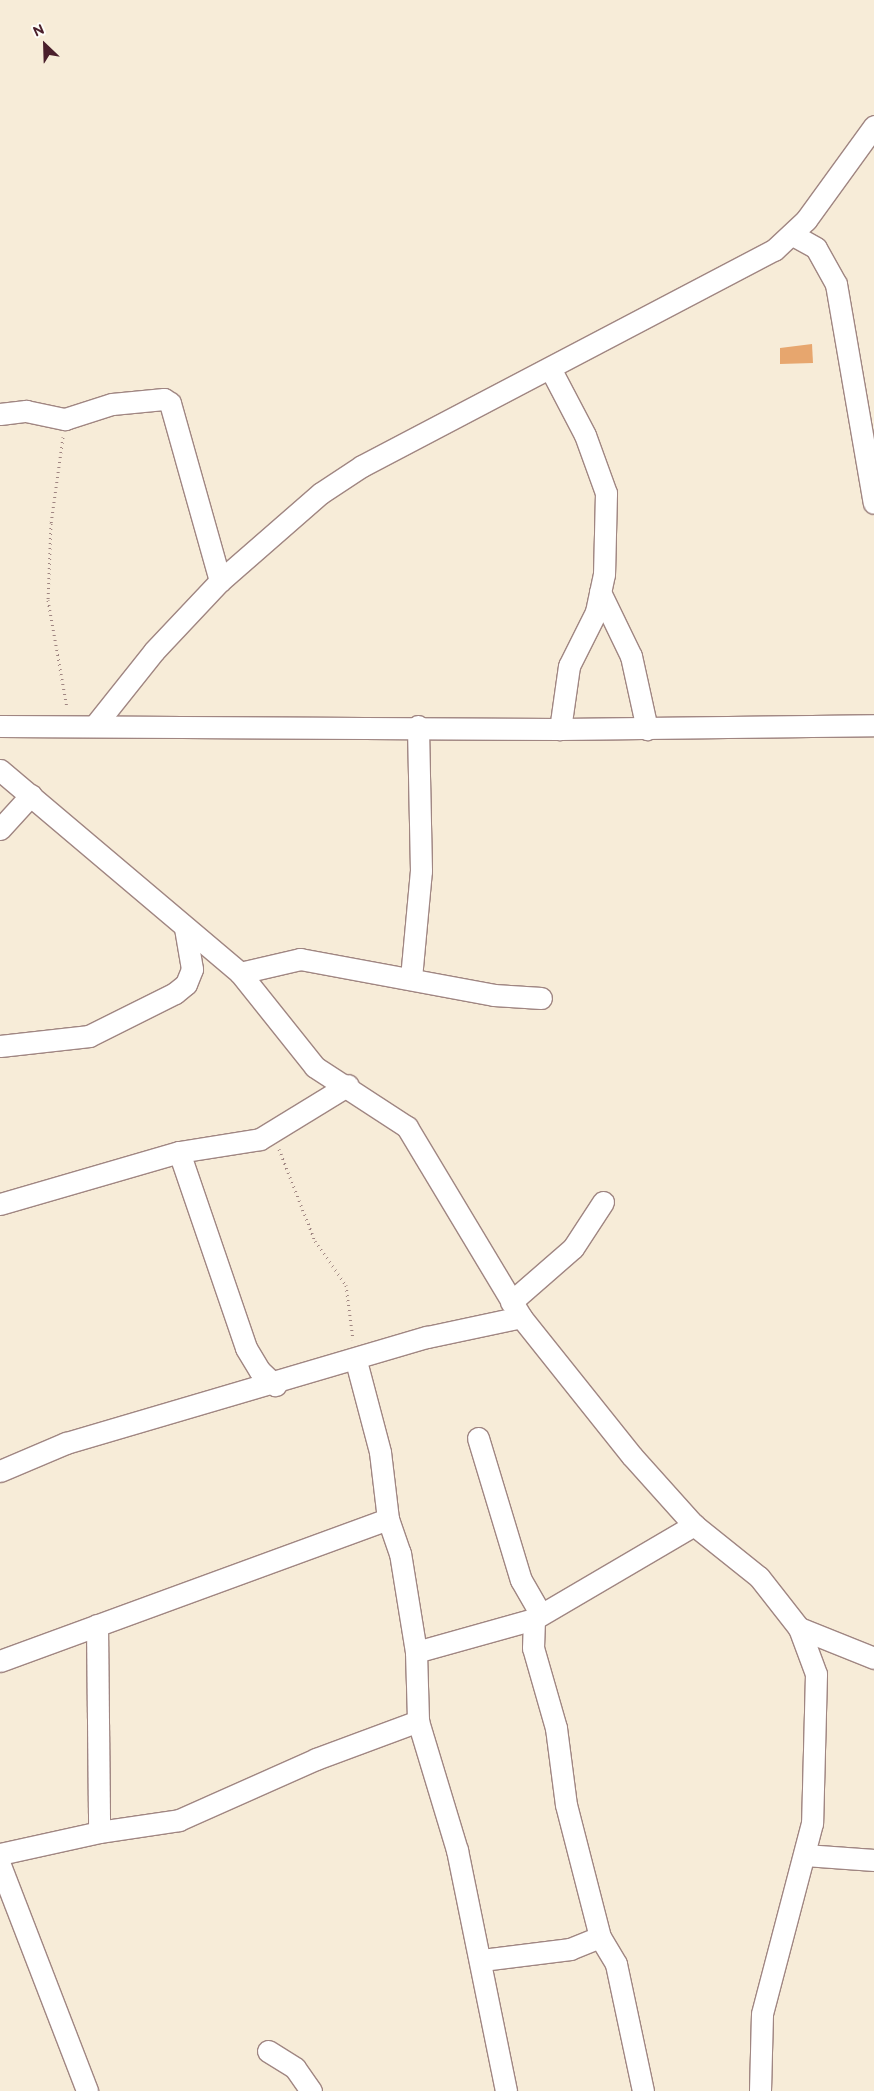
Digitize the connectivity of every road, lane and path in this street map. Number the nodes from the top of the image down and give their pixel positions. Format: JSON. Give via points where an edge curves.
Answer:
{"nodes":[{"id":1,"x":874,"y":126,"type":"edge"},
{"id":2,"x":793,"y":235,"type":"junction"},
{"id":3,"x":551,"y":370,"type":"junction"},
{"id":4,"x":0,"y":414,"type":"edge"},
{"id":5,"x":65,"y":419,"type":"junction"},
{"id":6,"x":874,"y":503,"type":"edge"},
{"id":7,"x":220,"y":581,"type":"junction"},
{"id":8,"x":600,"y":592,"type":"junction"},
{"id":9,"x":96,"y":724,"type":"junction"},
{"id":10,"x":70,"y":725,"type":"junction"},
{"id":11,"x":874,"y":725,"type":"edge"},
{"id":12,"x":0,"y":726,"type":"edge"},
{"id":13,"x":418,"y":726,"type":"junction"},
{"id":14,"x":560,"y":729,"type":"junction"},
{"id":15,"x":648,"y":729,"type":"junction"},
{"id":16,"x":0,"y":770,"type":"edge"},
{"id":17,"x":31,"y":795,"type":"junction"},
{"id":18,"x":0,"y":829,"type":"edge"},
{"id":19,"x":185,"y":928,"type":"junction"},
{"id":20,"x":240,"y":973,"type":"junction"},
{"id":21,"x":411,"y":978,"type":"junction"},
{"id":22,"x":541,"y":998,"type":"dead end"},
{"id":23,"x":0,"y":1046,"type":"edge"},
{"id":24,"x":348,"y":1085,"type":"junction"},
{"id":25,"x":275,"y":1134,"type":"junction"},
{"id":26,"x":179,"y":1152,"type":"junction"},
{"id":27,"x":603,"y":1202,"type":"dead end"},
{"id":28,"x":0,"y":1204,"type":"edge"},
{"id":29,"x":516,"y":1309,"type":"junction"},
{"id":30,"x":354,"y":1362,"type":"junction"},
{"id":31,"x":275,"y":1385,"type":"junction"},
{"id":32,"x":478,"y":1438,"type":"dead end"},
{"id":33,"x":0,"y":1471,"type":"edge"},
{"id":34,"x":388,"y":1519,"type":"junction"},
{"id":35,"x":694,"y":1526,"type":"junction"},
{"id":36,"x":537,"y":1616,"type":"junction"},
{"id":37,"x":97,"y":1626,"type":"junction"},
{"id":38,"x":799,"y":1628,"type":"junction"},
{"id":39,"x":416,"y":1652,"type":"junction"},
{"id":40,"x":874,"y":1658,"type":"edge"},
{"id":41,"x":0,"y":1661,"type":"edge"},
{"id":42,"x":418,"y":1721,"type":"junction"},
{"id":43,"x":99,"y":1832,"type":"junction"},
{"id":44,"x":0,"y":1854,"type":"edge"},
{"id":45,"x":806,"y":1855,"type":"junction"},
{"id":46,"x":874,"y":1860,"type":"edge"},
{"id":47,"x":0,"y":1865,"type":"edge"},
{"id":48,"x":600,"y":1937,"type":"junction"},
{"id":49,"x":482,"y":1960,"type":"junction"},
{"id":50,"x":268,"y":2051,"type":"dead end"},
{"id":51,"x":88,"y":2091,"type":"edge"},
{"id":52,"x":311,"y":2091,"type":"edge"},
{"id":53,"x":506,"y":2091,"type":"edge"},
{"id":54,"x":643,"y":2091,"type":"edge"},
{"id":55,"x":760,"y":2091,"type":"edge"}],
"edges":[{"from":1,"to":2,"type":"street"},
{"from":2,"to":3,"type":"street","via":[[738,272]]},
{"from":2,"to":6,"type":"street","via":[[816,248],[836,284]]},
{"from":3,"to":7,"type":"street","via":[[362,466],[277,529]]},
{"from":3,"to":8,"type":"street","via":[[585,435],[606,493]]},
{"from":4,"to":5,"type":"street","via":[[26,410]]},
{"from":5,"to":7,"type":"street","via":[[112,404],[164,399],[170,403]]},
{"from":5,"to":10,"type":"path","via":[[51,523],[48,600]]},
{"from":7,"to":9,"type":"street","via":[[154,651]]},
{"from":8,"to":14,"type":"street","via":[[596,612],[569,666]]},
{"from":8,"to":15,"type":"street","via":[[631,656]]},
{"from":9,"to":10,"type":"street"},
{"from":9,"to":13,"type":"street","via":[[278,729]]},
{"from":10,"to":12,"type":"street"},
{"from":11,"to":15,"type":"street"},
{"from":13,"to":14,"type":"street"},
{"from":13,"to":21,"type":"street","via":[[421,871]]},
{"from":14,"to":15,"type":"street"},
{"from":16,"to":17,"type":"street"},
{"from":17,"to":18,"type":"street"},
{"from":17,"to":19,"type":"street"},
{"from":19,"to":20,"type":"street"},
{"from":19,"to":23,"type":"street","via":[[192,969],[186,984],[175,993],[90,1036]]},
{"from":20,"to":21,"type":"street","via":[[300,959]]},
{"from":20,"to":24,"type":"street","via":[[298,1051],[315,1067]]},
{"from":21,"to":22,"type":"street","via":[[494,995]]},
{"from":24,"to":25,"type":"street"},
{"from":24,"to":29,"type":"street","via":[[407,1127]]},
{"from":25,"to":26,"type":"street"},
{"from":25,"to":30,"type":"path","via":[[315,1241],[346,1285]]},
{"from":26,"to":28,"type":"street"},
{"from":26,"to":31,"type":"street","via":[[246,1348],[260,1372]]},
{"from":27,"to":29,"type":"street","via":[[573,1248]]},
{"from":29,"to":30,"type":"street"},
{"from":29,"to":35,"type":"street"},
{"from":30,"to":31,"type":"street"},
{"from":30,"to":34,"type":"street","via":[[380,1452]]},
{"from":31,"to":33,"type":"street","via":[[66,1443]]},
{"from":32,"to":36,"type":"street","via":[[521,1580]]},
{"from":34,"to":37,"type":"street"},
{"from":34,"to":39,"type":"street","via":[[400,1553]]},
{"from":35,"to":36,"type":"street"},
{"from":35,"to":38,"type":"street","via":[[758,1578]]},
{"from":36,"to":39,"type":"street"},
{"from":36,"to":48,"type":"street","via":[[533,1648],[556,1728],[566,1805]]},
{"from":37,"to":41,"type":"street"},
{"from":37,"to":43,"type":"street"},
{"from":38,"to":40,"type":"street"},
{"from":38,"to":45,"type":"street","via":[[816,1674],[812,1823]]},
{"from":39,"to":42,"type":"street"},
{"from":42,"to":43,"type":"street","via":[[316,1759],[203,1813]]},
{"from":42,"to":49,"type":"street","via":[[457,1850]]},
{"from":43,"to":44,"type":"street"},
{"from":45,"to":46,"type":"street"},
{"from":45,"to":55,"type":"street","via":[[762,2014]]},
{"from":47,"to":51,"type":"street"},
{"from":48,"to":49,"type":"street","via":[[570,1949]]},
{"from":48,"to":54,"type":"street","via":[[616,1964]]},
{"from":49,"to":53,"type":"street"},
{"from":50,"to":52,"type":"street","via":[[295,2068]]}]}
